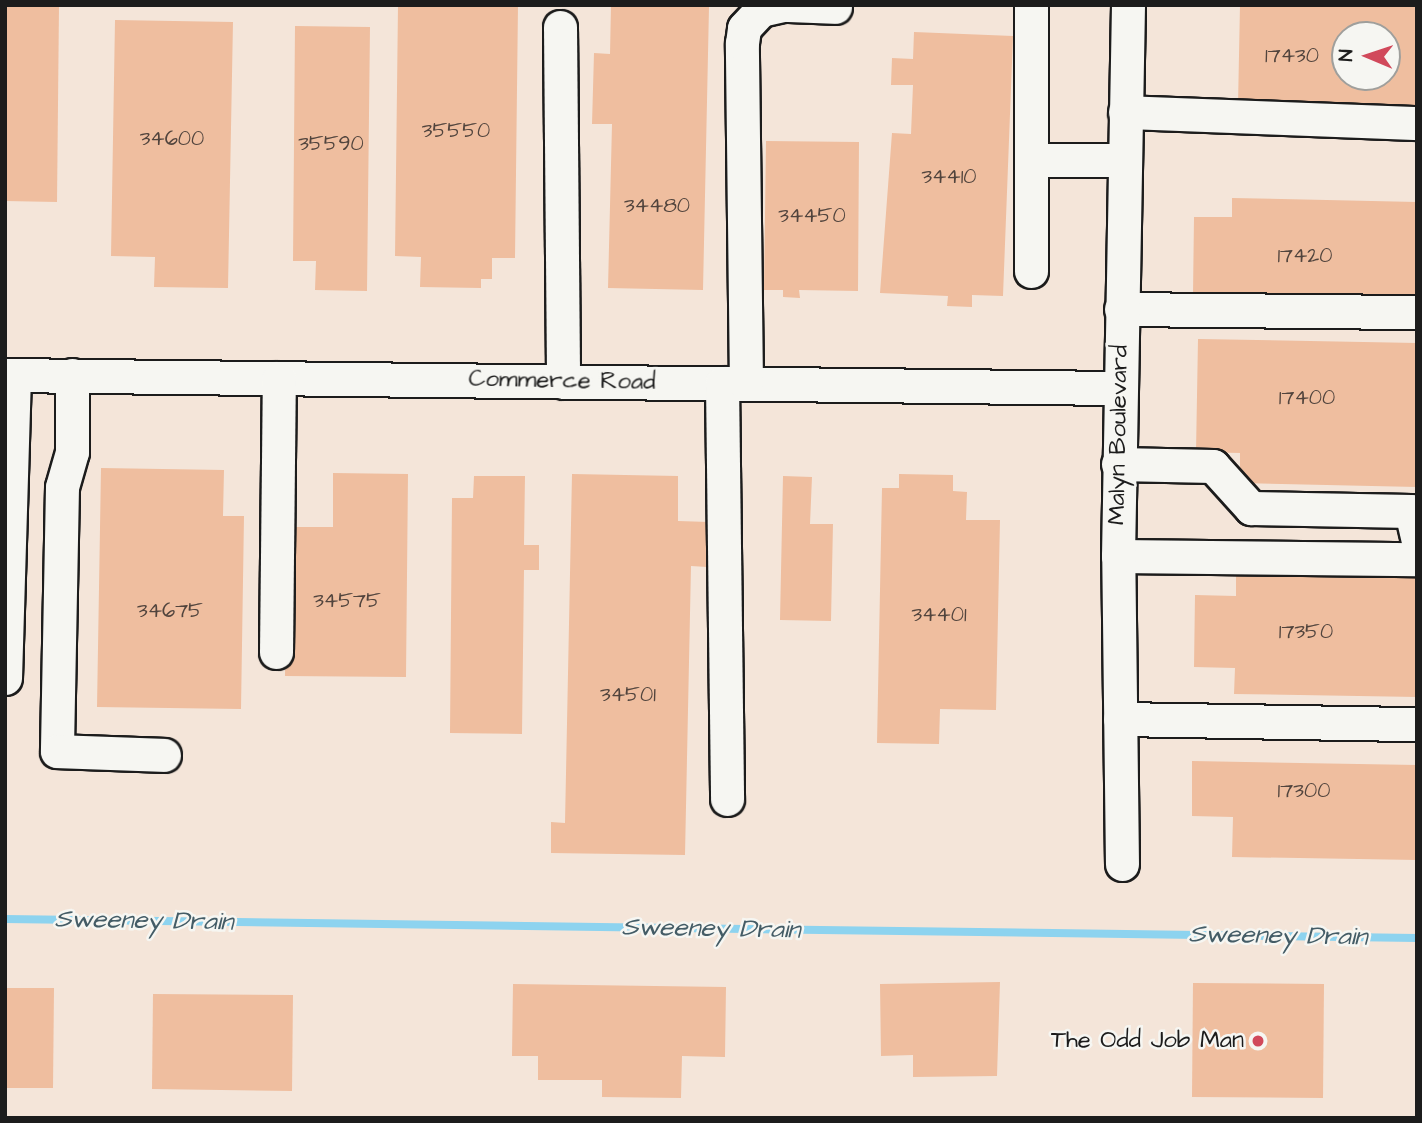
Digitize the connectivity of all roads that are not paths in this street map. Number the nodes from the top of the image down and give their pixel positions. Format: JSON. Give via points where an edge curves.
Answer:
{"nodes":[{"id":1,"x":784,"y":5,"type":"edge"},
{"id":2,"x":1031,"y":5,"type":"edge"},
{"id":3,"x":1128,"y":5,"type":"edge"},
{"id":4,"x":835,"y":7,"type":"dead end"},
{"id":5,"x":560,"y":27,"type":"dead end"},
{"id":6,"x":1125,"y":112,"type":"junction"},
{"id":7,"x":1417,"y":123,"type":"edge"},
{"id":8,"x":1032,"y":160,"type":"junction"},
{"id":9,"x":1124,"y":160,"type":"junction"},
{"id":10,"x":1031,"y":271,"type":"dead end"},
{"id":11,"x":1121,"y":309,"type":"junction"},
{"id":12,"x":1417,"y":312,"type":"edge"},
{"id":13,"x":10,"y":375,"type":"edge"},
{"id":14,"x":72,"y":375,"type":"junction"},
{"id":15,"x":279,"y":378,"type":"junction"},
{"id":16,"x":563,"y":382,"type":"junction"},
{"id":17,"x":734,"y":384,"type":"junction"},
{"id":18,"x":1119,"y":388,"type":"junction"},
{"id":19,"x":1118,"y":464,"type":"junction"},
{"id":20,"x":1417,"y":538,"type":"edge"},
{"id":21,"x":1118,"y":556,"type":"junction"},
{"id":22,"x":1417,"y":559,"type":"edge"},
{"id":23,"x":276,"y":652,"type":"dead end"},
{"id":24,"x":5,"y":678,"type":"edge"},
{"id":25,"x":1120,"y":719,"type":"junction"},
{"id":26,"x":1417,"y":724,"type":"edge"},
{"id":27,"x":164,"y":755,"type":"dead end"},
{"id":28,"x":727,"y":799,"type":"dead end"},
{"id":29,"x":1122,"y":864,"type":"dead end"}],
"edges":[{"from":1,"to":4,"type":"street"},
{"from":1,"to":17,"type":"street","via":[[761,10],[744,28],[741,43]]},
{"from":2,"to":8,"type":"street"},
{"from":3,"to":6,"type":"street","name":"Malyn Boulevard"},
{"from":5,"to":16,"type":"street"},
{"from":6,"to":7,"type":"street"},
{"from":6,"to":9,"type":"street","name":"Malyn Boulevard"},
{"from":8,"to":9,"type":"street"},
{"from":8,"to":10,"type":"street"},
{"from":9,"to":11,"type":"street","name":"Malyn Boulevard"},
{"from":11,"to":12,"type":"street"},
{"from":11,"to":18,"type":"street","name":"Malyn Boulevard"},
{"from":13,"to":14,"type":"street","name":"Commerce Road"},
{"from":13,"to":24,"type":"street"},
{"from":14,"to":15,"type":"street","name":"Commerce Road"},
{"from":14,"to":27,"type":"street","via":[[72,452],[62,487],[57,751]]},
{"from":15,"to":16,"type":"street","name":"Commerce Road"},
{"from":15,"to":23,"type":"street"},
{"from":16,"to":17,"type":"street","name":"Commerce Road"},
{"from":17,"to":18,"type":"street","name":"Commerce Road"},
{"from":17,"to":28,"type":"street"},
{"from":18,"to":19,"type":"street","name":"Malyn Boulevard"},
{"from":19,"to":20,"type":"street","via":[[1226,462],[1251,508],[1411,512]]},
{"from":19,"to":21,"type":"street","name":"Malyn Boulevard"},
{"from":21,"to":22,"type":"street"},
{"from":21,"to":25,"type":"street","name":"Malyn Boulevard"},
{"from":25,"to":26,"type":"street"},
{"from":25,"to":29,"type":"street","name":"Malyn Boulevard"}]}
